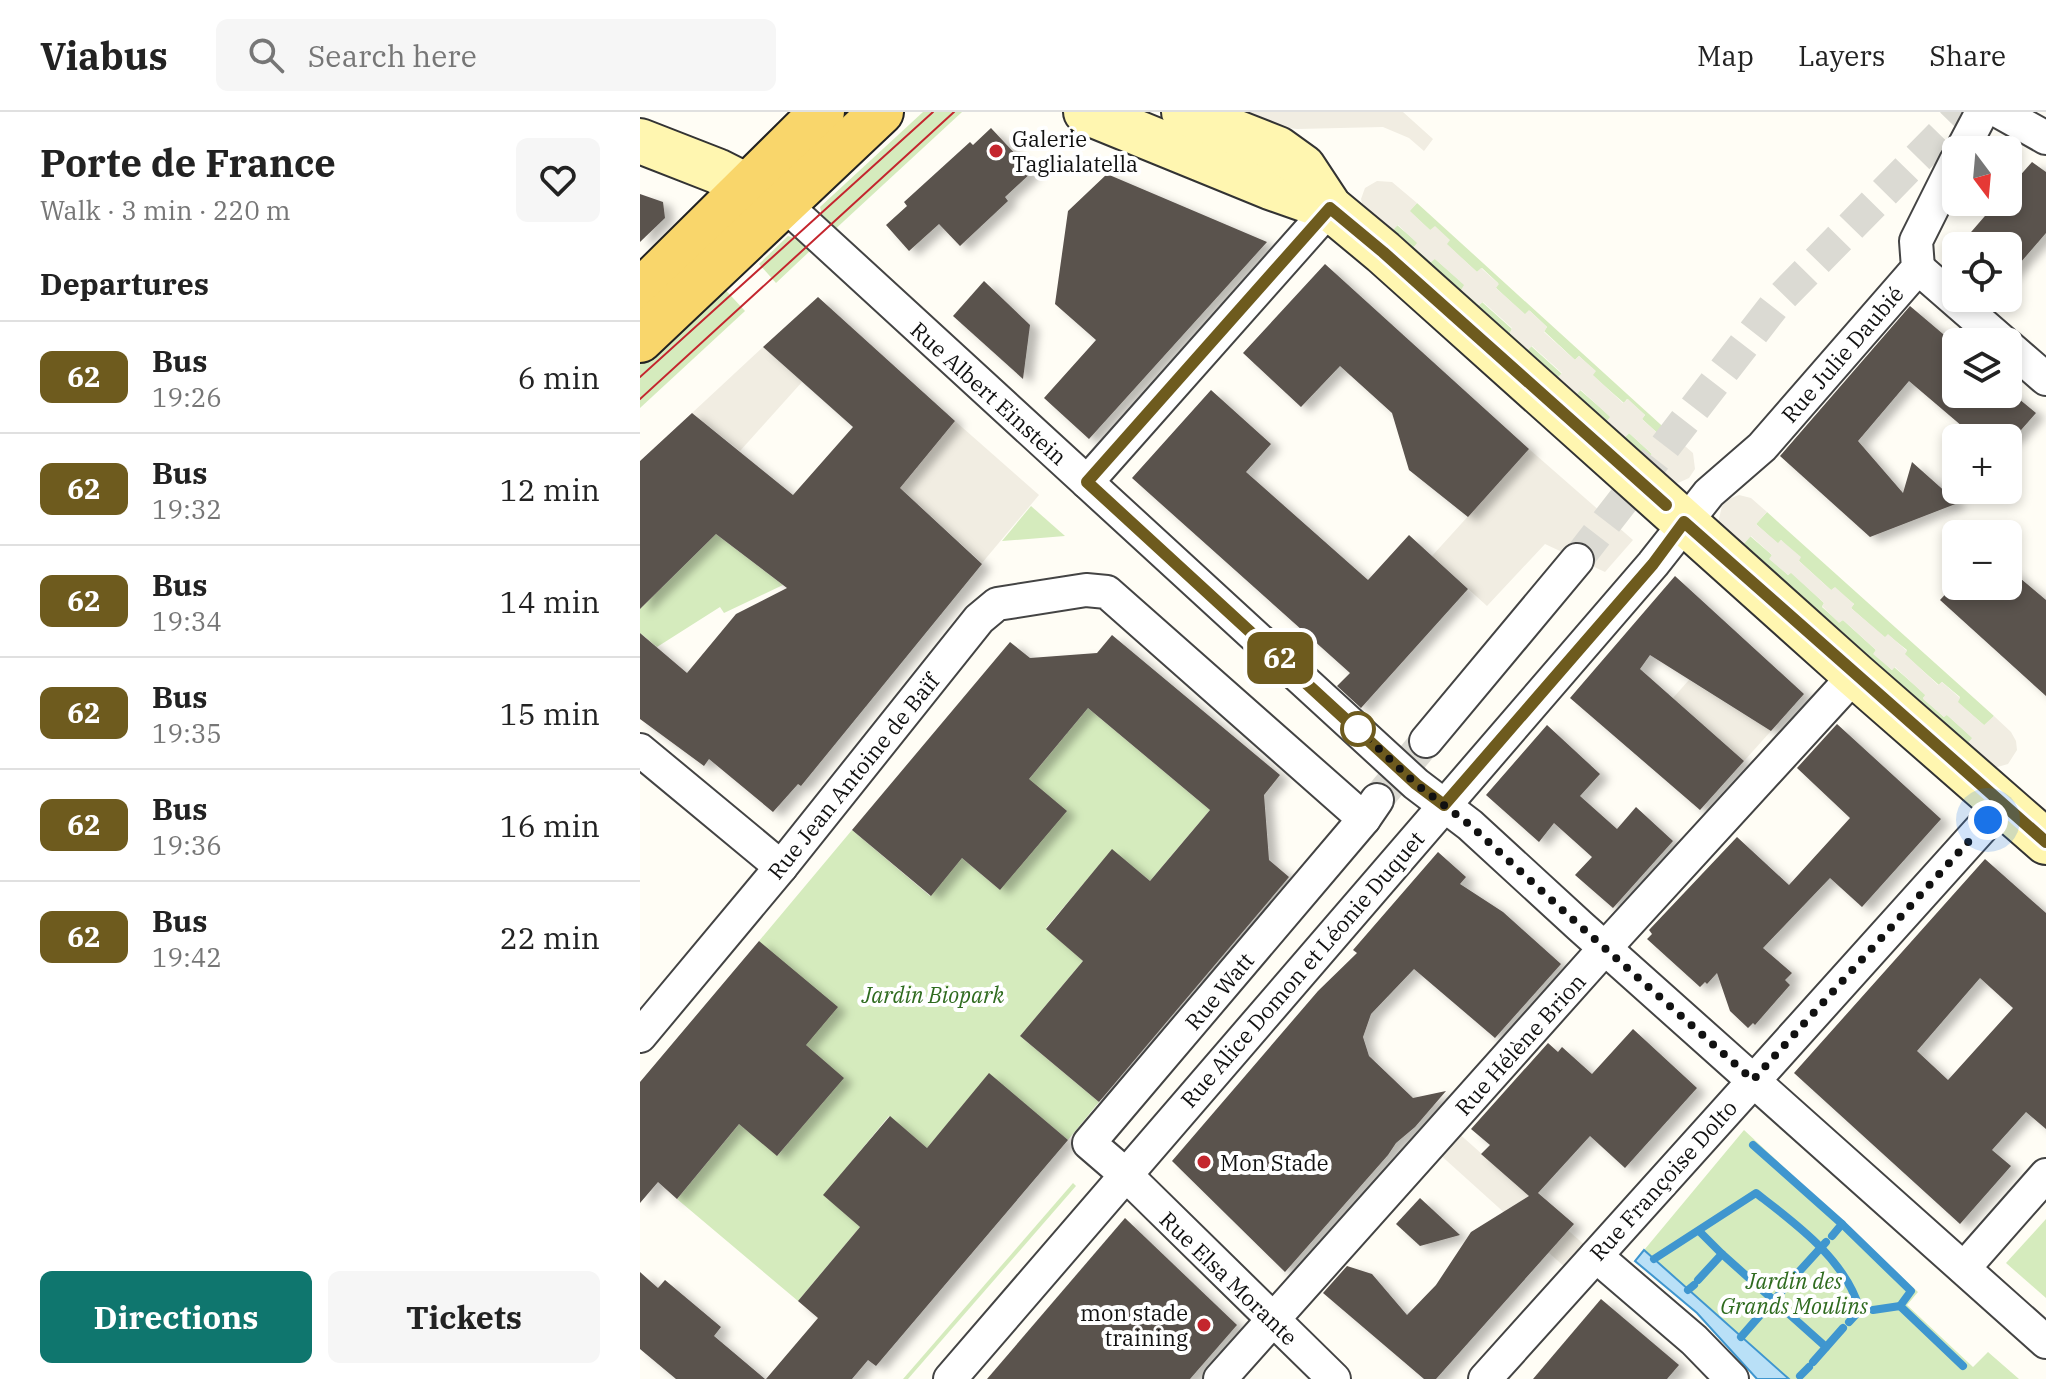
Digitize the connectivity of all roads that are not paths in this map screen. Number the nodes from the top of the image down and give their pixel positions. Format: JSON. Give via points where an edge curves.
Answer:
{"nodes":[{"id":1,"x":822,"y":112,"type":"edge"},
{"id":2,"x":881,"y":112,"type":"edge"},
{"id":3,"x":1086,"y":112,"type":"edge"},
{"id":4,"x":1184,"y":112,"type":"edge"},
{"id":5,"x":1982,"y":112,"type":"edge"},
{"id":6,"x":2000,"y":112,"type":"edge"},
{"id":7,"x":1969,"y":136,"type":"edge"},
{"id":8,"x":2046,"y":138,"type":"edge"},
{"id":9,"x":640,"y":141,"type":"edge"},
{"id":10,"x":1942,"y":189,"type":"edge"},
{"id":11,"x":765,"y":195,"type":"junction"},
{"id":12,"x":1330,"y":208,"type":"junction"},
{"id":13,"x":1918,"y":268,"type":"junction"},
{"id":14,"x":640,"y":292,"type":"edge"},
{"id":15,"x":1987,"y":328,"type":"edge"},
{"id":16,"x":640,"y":340,"type":"edge"},
{"id":17,"x":2022,"y":358,"type":"edge"},
{"id":18,"x":2046,"y":379,"type":"edge"},
{"id":19,"x":1087,"y":482,"type":"junction"},
{"id":20,"x":1696,"y":507,"type":"junction"},
{"id":21,"x":1577,"y":560,"type":"tunnel mouth"},
{"id":22,"x":1855,"y":675,"type":"junction"},
{"id":23,"x":1426,"y":741,"type":"tunnel mouth"},
{"id":24,"x":640,"y":750,"type":"edge"},
{"id":25,"x":2003,"y":804,"type":"junction"},
{"id":26,"x":1444,"y":805,"type":"junction"},
{"id":27,"x":1370,"y":810,"type":"joint"},
{"id":28,"x":2046,"y":842,"type":"edge"},
{"id":29,"x":781,"y":867,"type":"junction"},
{"id":30,"x":1605,"y":948,"type":"junction"},
{"id":31,"x":640,"y":1036,"type":"edge"},
{"id":32,"x":1753,"y":1080,"type":"junction"},
{"id":33,"x":1125,"y":1174,"type":"junction"},
{"id":34,"x":2046,"y":1175,"type":"edge"},
{"id":35,"x":1596,"y":1256,"type":"junction"},
{"id":36,"x":1964,"y":1268,"type":"junction"},
{"id":37,"x":1272,"y":1320,"type":"junction"},
{"id":38,"x":2046,"y":1342,"type":"edge"},
{"id":39,"x":950,"y":1379,"type":"edge"},
{"id":40,"x":1220,"y":1379,"type":"edge"},
{"id":41,"x":1334,"y":1379,"type":"edge"},
{"id":42,"x":1485,"y":1379,"type":"edge"},
{"id":43,"x":1732,"y":1379,"type":"edge"}],
"edges":[{"from":1,"to":11,"type":"main road"},
{"from":2,"to":11,"type":"main road"},
{"from":3,"to":12,"type":"street"},
{"from":4,"to":12,"type":"street","via":[[1278,149],[1303,167]]},
{"from":5,"to":7,"type":"street"},
{"from":6,"to":8,"type":"street"},
{"from":9,"to":11,"type":"street"},
{"from":10,"to":13,"type":"street","name":"Rue Julie Daubié","via":[[1916,241]]},
{"from":11,"to":14,"type":"main road","via":[[701,234]]},
{"from":11,"to":16,"type":"main road"},
{"from":11,"to":19,"type":"street","name":"Rue Albert Einstein"},
{"from":12,"to":19,"type":"street"},
{"from":12,"to":20,"type":"street"},
{"from":13,"to":15,"type":"street"},
{"from":13,"to":20,"type":"street","name":"Rue Julie Daubié","via":[[1762,447]]},
{"from":17,"to":18,"type":"street"},
{"from":19,"to":26,"type":"street","name":"Rue Albert Einstein"},
{"from":20,"to":22,"type":"street"},
{"from":20,"to":26,"type":"street","name":"Rue Alice Domon et Léonie Duquet"},
{"from":21,"to":23,"type":"street"},
{"from":22,"to":25,"type":"street"},
{"from":22,"to":30,"type":"street","name":"Rue Hélène Brion"},
{"from":24,"to":29,"type":"street"},
{"from":25,"to":28,"type":"street"},
{"from":25,"to":32,"type":"street","name":"Rue Françoise Dolto"},
{"from":26,"to":30,"type":"street","name":"Rue Albert Einstein"},
{"from":26,"to":33,"type":"street","name":"Rue Alice Domon et Léonie Duquet"},
{"from":27,"to":29,"type":"street","name":"Rue Jean Antoine de Baïf","via":[[1107,592],[1086,590],[997,604],[979,619]]},
{"from":27,"to":33,"type":"street","name":"Rue Watt","via":[[1089,1143]]},
{"from":29,"to":31,"type":"street","name":"Rue Jean Antoine de Baïf"},
{"from":30,"to":32,"type":"street","name":"Rue Albert Einstein"},
{"from":30,"to":37,"type":"street","name":"Rue Hélène Brion"},
{"from":32,"to":35,"type":"street","name":"Rue Françoise Dolto"},
{"from":32,"to":36,"type":"street","name":"Rue Albert Einstein"},
{"from":33,"to":37,"type":"street","name":"Rue Elsa Morante"},
{"from":33,"to":39,"type":"street","name":"Rue Alice Domon et Léonie Duquet"},
{"from":34,"to":36,"type":"street"},
{"from":35,"to":42,"type":"street","name":"Rue Françoise Dolto"},
{"from":35,"to":43,"type":"street"},
{"from":36,"to":38,"type":"street","name":"Rue Albert Einstein"},
{"from":37,"to":40,"type":"street","name":"Rue Hélène Brion"},
{"from":37,"to":41,"type":"street","name":"Rue Elsa Morante"}]}
